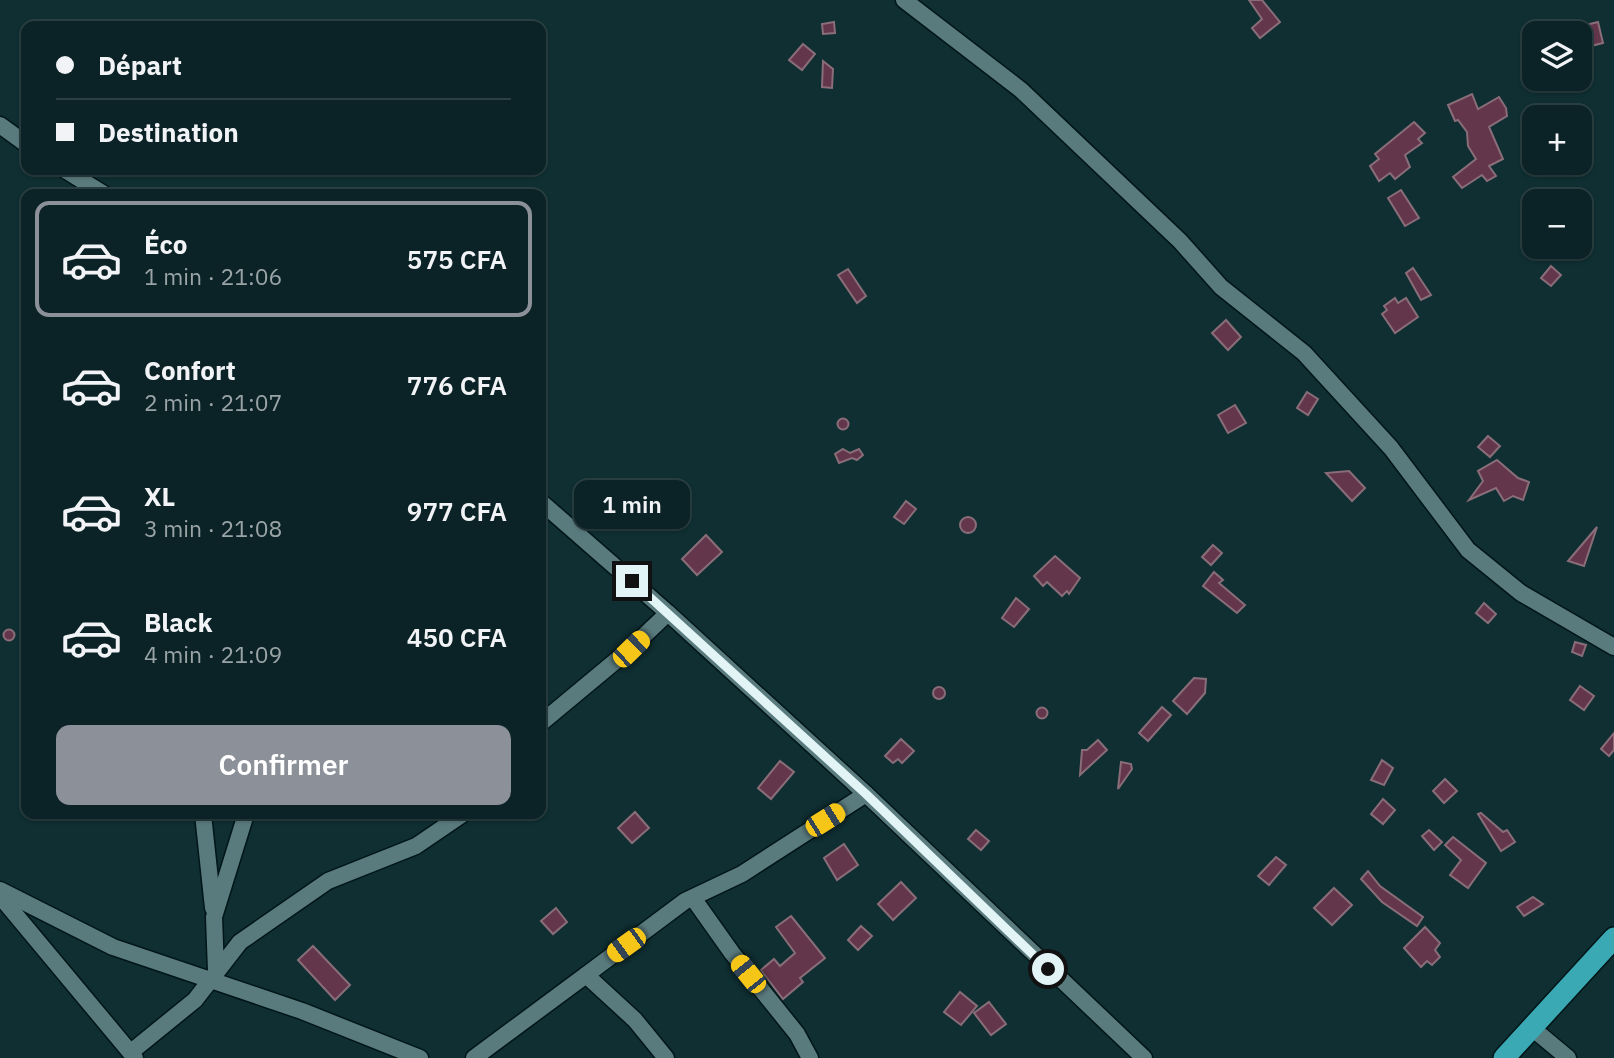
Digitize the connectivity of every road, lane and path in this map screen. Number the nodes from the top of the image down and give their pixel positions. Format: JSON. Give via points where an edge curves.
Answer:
{"nodes":[{"id":1,"x":904,"y":0,"type":"edge"},
{"id":2,"x":0,"y":125,"type":"edge"},
{"id":3,"x":21,"y":140,"type":"edge"},
{"id":4,"x":73,"y":175,"type":"edge"},
{"id":5,"x":96,"y":189,"type":"edge"},
{"id":6,"x":546,"y":506,"type":"edge"},
{"id":7,"x":668,"y":612,"type":"junction"},
{"id":8,"x":1614,"y":647,"type":"edge"},
{"id":9,"x":546,"y":719,"type":"edge"},
{"id":10,"x":866,"y":794,"type":"junction"},
{"id":11,"x":204,"y":819,"type":"edge"},
{"id":12,"x":244,"y":819,"type":"edge"},
{"id":13,"x":456,"y":819,"type":"edge"},
{"id":14,"x":0,"y":890,"type":"edge"},
{"id":15,"x":0,"y":896,"type":"edge"},
{"id":16,"x":693,"y":898,"type":"junction"},
{"id":17,"x":214,"y":917,"type":"junction"},
{"id":18,"x":1614,"y":938,"type":"edge"},
{"id":19,"x":586,"y":975,"type":"junction"},
{"id":20,"x":212,"y":976,"type":"junction"},
{"id":21,"x":1532,"y":1028,"type":"junction"},
{"id":22,"x":133,"y":1055,"type":"edge"},
{"id":23,"x":420,"y":1058,"type":"edge"},
{"id":24,"x":474,"y":1058,"type":"edge"},
{"id":25,"x":666,"y":1058,"type":"edge"},
{"id":26,"x":810,"y":1058,"type":"edge"},
{"id":27,"x":1144,"y":1058,"type":"edge"},
{"id":28,"x":1504,"y":1058,"type":"edge"},
{"id":29,"x":1568,"y":1058,"type":"edge"}],
"edges":[{"from":1,"to":8,"type":"street","via":[[1021,90],[1180,241],[1221,287],[1304,353],[1391,448],[1468,550],[1521,593]]},
{"from":2,"to":3,"type":"street"},
{"from":4,"to":5,"type":"street"},
{"from":6,"to":7,"type":"street"},
{"from":7,"to":9,"type":"street"},
{"from":7,"to":10,"type":"street"},
{"from":10,"to":16,"type":"street","via":[[743,874]]},
{"from":10,"to":27,"type":"street"},
{"from":11,"to":17,"type":"street"},
{"from":12,"to":17,"type":"street"},
{"from":13,"to":20,"type":"street","via":[[416,846],[328,881],[240,942]]},
{"from":14,"to":20,"type":"street","via":[[113,947]]},
{"from":15,"to":22,"type":"street"},
{"from":16,"to":19,"type":"street"},
{"from":16,"to":26,"type":"street","via":[[797,1034]]},
{"from":17,"to":20,"type":"street"},
{"from":18,"to":21,"type":"highway"},
{"from":19,"to":24,"type":"street"},
{"from":19,"to":25,"type":"street","via":[[635,1020]]},
{"from":20,"to":22,"type":"street","via":[[195,1000]]},
{"from":20,"to":23,"type":"street"},
{"from":21,"to":28,"type":"highway"},
{"from":21,"to":29,"type":"street"}]}
